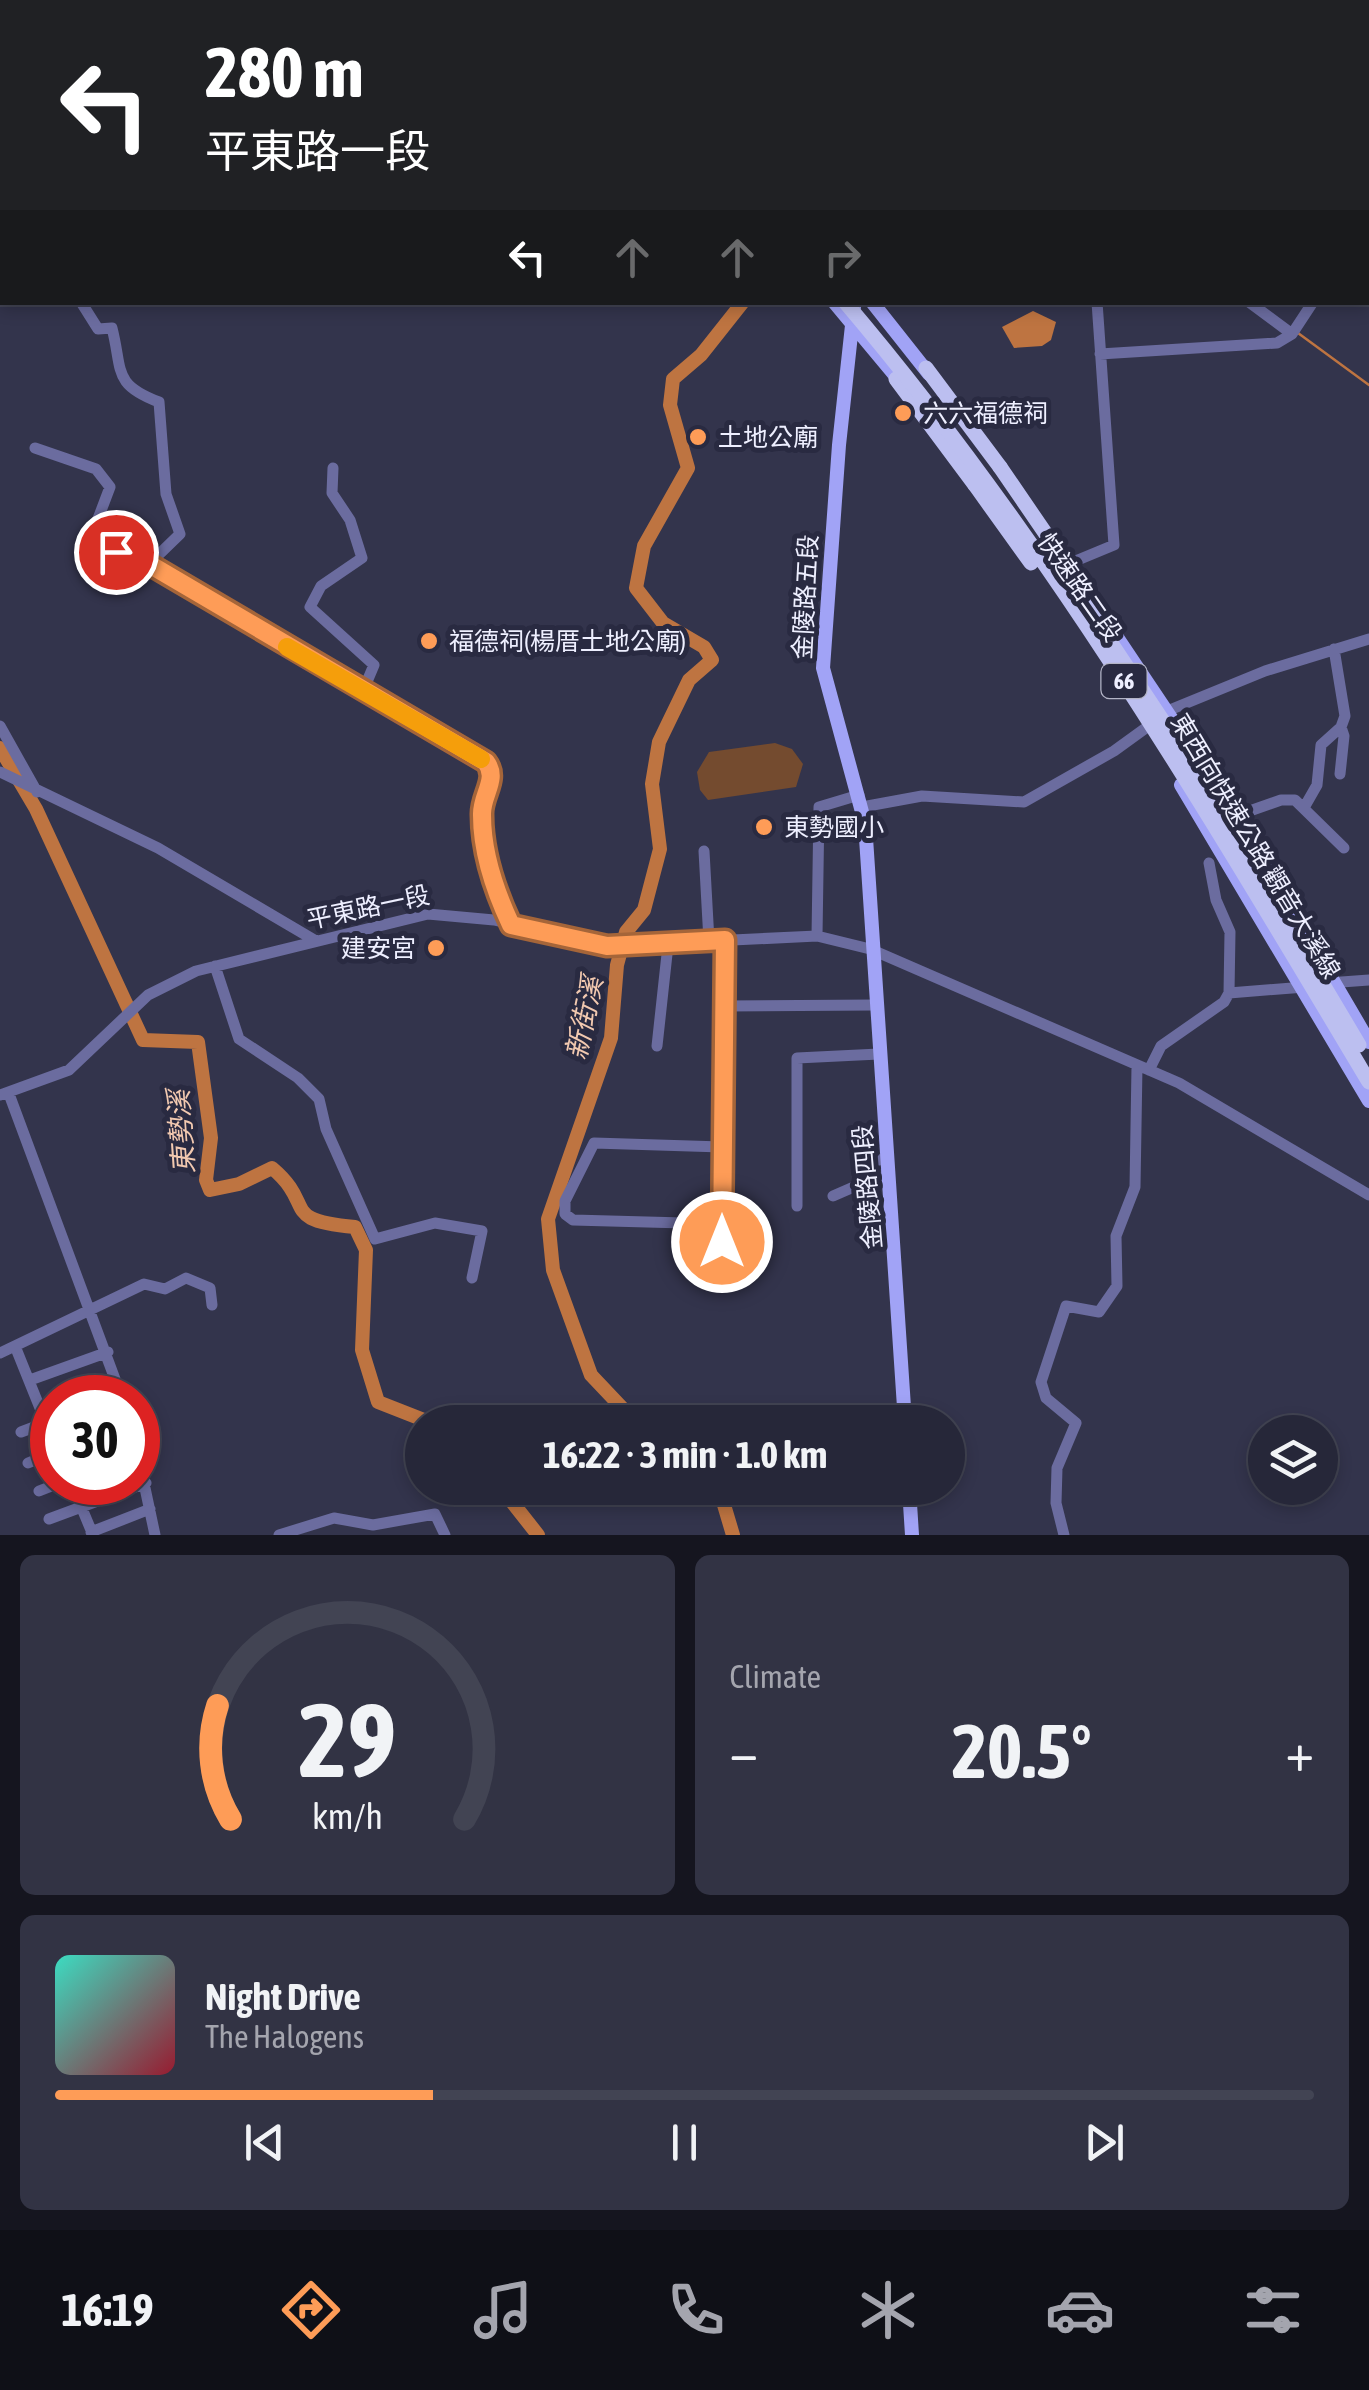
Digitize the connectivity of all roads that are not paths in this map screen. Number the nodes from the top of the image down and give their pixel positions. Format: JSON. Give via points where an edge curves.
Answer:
{"nodes":[{"id":1,"x":83,"y":305,"type":"edge"},
{"id":2,"x":837,"y":305,"type":"edge"},
{"id":3,"x":847,"y":305,"type":"edge"},
{"id":4,"x":856,"y":305,"type":"edge"},
{"id":5,"x":858,"y":305,"type":"edge"},
{"id":6,"x":874,"y":305,"type":"edge"},
{"id":7,"x":1097,"y":305,"type":"edge"},
{"id":8,"x":1252,"y":305,"type":"edge"},
{"id":9,"x":1311,"y":305,"type":"edge"},
{"id":10,"x":853,"y":323,"type":"junction"},
{"id":11,"x":1292,"y":334,"type":"junction"},
{"id":12,"x":1100,"y":354,"type":"junction"},
{"id":13,"x":926,"y":368,"type":"junction"},
{"id":14,"x":896,"y":379,"type":"junction"},
{"id":15,"x":35,"y":448,"type":"dead end"},
{"id":16,"x":332,"y":468,"type":"dead end"},
{"id":17,"x":1074,"y":562,"type":"dead end"},
{"id":18,"x":149,"y":564,"type":"junction"},
{"id":19,"x":1369,"y":639,"type":"edge"},
{"id":20,"x":1334,"y":649,"type":"junction"},
{"id":21,"x":363,"y":691,"type":"junction"},
{"id":22,"x":1168,"y":712,"type":"junction"},
{"id":23,"x":0,"y":726,"type":"edge"},
{"id":24,"x":1147,"y":727,"type":"junction"},
{"id":25,"x":1341,"y":727,"type":"junction"},
{"id":26,"x":0,"y":772,"type":"edge"},
{"id":27,"x":1340,"y":774,"type":"dead end"},
{"id":28,"x":37,"y":794,"type":"junction"},
{"id":29,"x":860,"y":801,"type":"junction"},
{"id":30,"x":1305,"y":806,"type":"junction"},
{"id":31,"x":1244,"y":813,"type":"dead end"},
{"id":32,"x":1344,"y":848,"type":"dead end"},
{"id":33,"x":704,"y":851,"type":"dead end"},
{"id":34,"x":1209,"y":863,"type":"dead end"},
{"id":35,"x":1255,"y":881,"type":"junction"},
{"id":36,"x":511,"y":925,"type":"junction"},
{"id":37,"x":817,"y":936,"type":"junction"},
{"id":38,"x":316,"y":940,"type":"junction"},
{"id":39,"x":725,"y":940,"type":"junction"},
{"id":40,"x":709,"y":941,"type":"junction"},
{"id":41,"x":668,"y":945,"type":"junction"},
{"id":42,"x":870,"y":949,"type":"junction"},
{"id":43,"x":215,"y":966,"type":"junction"},
{"id":44,"x":1369,"y":980,"type":"edge"},
{"id":45,"x":1333,"y":983,"type":"junction"},
{"id":46,"x":1300,"y":987,"type":"junction"},
{"id":47,"x":1228,"y":993,"type":"junction"},
{"id":48,"x":875,"y":1005,"type":"junction"},
{"id":49,"x":724,"y":1006,"type":"junction"},
{"id":50,"x":1369,"y":1042,"type":"edge"},
{"id":51,"x":657,"y":1046,"type":"dead end"},
{"id":52,"x":879,"y":1054,"type":"junction"},
{"id":53,"x":1369,"y":1062,"type":"edge"},
{"id":54,"x":1143,"y":1068,"type":"junction"},
{"id":55,"x":1369,"y":1082,"type":"edge"},
{"id":56,"x":4,"y":1094,"type":"edge"},
{"id":57,"x":1369,"y":1101,"type":"edge"},
{"id":58,"x":722,"y":1147,"type":"junction"},
{"id":59,"x":860,"y":1162,"type":"dead end"},
{"id":60,"x":888,"y":1166,"type":"junction"},
{"id":61,"x":1369,"y":1194,"type":"edge"},
{"id":62,"x":832,"y":1196,"type":"dead end"},
{"id":63,"x":797,"y":1206,"type":"dead end"},
{"id":64,"x":721,"y":1224,"type":"junction"},
{"id":65,"x":722,"y":1242,"type":"dead end"},
{"id":66,"x":472,"y":1278,"type":"dead end"},
{"id":67,"x":212,"y":1305,"type":"dead end"},
{"id":68,"x":93,"y":1310,"type":"junction"},
{"id":69,"x":14,"y":1346,"type":"junction"},
{"id":70,"x":108,"y":1352,"type":"junction"},
{"id":71,"x":0,"y":1353,"type":"edge"},
{"id":72,"x":44,"y":1375,"type":"edge"},
{"id":73,"x":115,"y":1375,"type":"edge"},
{"id":74,"x":30,"y":1380,"type":"edge"},
{"id":75,"x":905,"y":1405,"type":"edge"},
{"id":76,"x":30,"y":1428,"type":"edge"},
{"id":77,"x":21,"y":1432,"type":"dead end"},
{"id":78,"x":88,"y":1505,"type":"edge"},
{"id":79,"x":150,"y":1505,"type":"edge"},
{"id":80,"x":910,"y":1505,"type":"edge"},
{"id":81,"x":83,"y":1507,"type":"junction"},
{"id":82,"x":150,"y":1508,"type":"junction"},
{"id":83,"x":50,"y":1519,"type":"dead end"},
{"id":84,"x":92,"y":1533,"type":"edge"},
{"id":85,"x":155,"y":1535,"type":"edge"},
{"id":86,"x":279,"y":1535,"type":"edge"},
{"id":87,"x":446,"y":1535,"type":"edge"},
{"id":88,"x":912,"y":1535,"type":"edge"},
{"id":89,"x":1064,"y":1535,"type":"edge"}],
"edges":[{"from":1,"to":18,"type":"street","via":[[98,329],[112,328],[120,378],[158,402],[166,494],[180,534]]},
{"from":2,"to":10,"type":"main road","number":"66"},
{"from":3,"to":35,"type":"highway","name":"東西向快速公路 觀音大溪線","number":"66","bridge":true,"via":[[955,439],[1070,600]]},
{"from":4,"to":10,"type":"main road","name":"金陵路五段"},
{"from":5,"to":35,"type":"highway","name":"東西向快速公路 觀音大溪線","number":"66","bridge":true,"via":[[1064,573],[1196,771]]},
{"from":6,"to":13,"type":"main road","name":"快速路二段","number":"66"},
{"from":7,"to":12,"type":"street"},
{"from":8,"to":11,"type":"street"},
{"from":9,"to":11,"type":"street"},
{"from":10,"to":14,"type":"main road","name":"快速路二段","number":"66"},
{"from":10,"to":29,"type":"main road","name":"金陵路五段","via":[[822,668]]},
{"from":11,"to":12,"type":"street","via":[[1277,342]]},
{"from":12,"to":17,"type":"street","via":[[1114,544]]},
{"from":13,"to":22,"type":"main road","name":"快速路二段","number":"66"},
{"from":13,"to":35,"type":"highway","bridge":true,"via":[[1070,565],[1221,798]]},
{"from":14,"to":24,"type":"main road","name":"快速路二段","number":"66","via":[[1079,621]]},
{"from":14,"to":35,"type":"highway","bridge":true,"via":[[1070,616],[1228,857]]},
{"from":15,"to":18,"type":"street","via":[[96,469],[110,487],[93,532],[116,552]]},
{"from":16,"to":21,"type":"street","via":[[332,493],[350,520],[362,558],[320,586],[310,607],[374,666]]},
{"from":18,"to":21,"type":"street"},
{"from":19,"to":20,"type":"street"},
{"from":20,"to":22,"type":"street"},
{"from":20,"to":25,"type":"street","via":[[1345,697]]},
{"from":21,"to":36,"type":"street","via":[[492,770],[481,812],[494,886]]},
{"from":22,"to":24,"type":"street"},
{"from":22,"to":45,"type":"main road","name":"快速路二段","number":"66"},
{"from":23,"to":28,"type":"street"},
{"from":24,"to":29,"type":"street","via":[[1024,802],[922,796]]},
{"from":24,"to":46,"type":"main road","name":"快速路二段","number":"66"},
{"from":25,"to":27,"type":"street"},
{"from":25,"to":30,"type":"street","via":[[1321,745],[1318,784]]},
{"from":26,"to":28,"type":"street"},
{"from":28,"to":38,"type":"street","via":[[143,840]]},
{"from":29,"to":37,"type":"street","via":[[819,807]]},
{"from":29,"to":42,"type":"main road","name":"金陵路五段"},
{"from":30,"to":31,"type":"street","via":[[1280,800]]},
{"from":30,"to":32,"type":"street"},
{"from":33,"to":40,"type":"street"},
{"from":34,"to":47,"type":"street","via":[[1230,932]]},
{"from":35,"to":53,"type":"highway","name":"東西向快速公路 觀音大溪線","number":"66","bridge":true},
{"from":35,"to":55,"type":"highway","name":"東西向快速公路 觀音大溪線","number":"66","bridge":true},
{"from":36,"to":38,"type":"street","name":"平東路一段","via":[[428,914]]},
{"from":36,"to":41,"type":"street","name":"平東路一段","via":[[607,946]]},
{"from":37,"to":39,"type":"street","name":"平東路一段"},
{"from":37,"to":42,"type":"street","name":"平東路一段"},
{"from":38,"to":43,"type":"street","name":"平東路一段"},
{"from":39,"to":40,"type":"street","name":"平東路一段"},
{"from":39,"to":49,"type":"street"},
{"from":40,"to":41,"type":"street","name":"平東路一段"},
{"from":41,"to":51,"type":"street"},
{"from":42,"to":48,"type":"main road","name":"金陵路四段"},
{"from":42,"to":54,"type":"street","name":"平東路一段"},
{"from":43,"to":56,"type":"street","name":"平東路一段","via":[[148,995],[69,1070]]},
{"from":43,"to":66,"type":"street","via":[[239,1039],[319,1100],[375,1239],[435,1223],[482,1231]]},
{"from":44,"to":45,"type":"street"},
{"from":45,"to":46,"type":"street"},
{"from":45,"to":50,"type":"main road","name":"快速路二段","number":"66"},
{"from":46,"to":47,"type":"street"},
{"from":46,"to":57,"type":"main road","name":"快速路二段","number":"66"},
{"from":47,"to":54,"type":"street"},
{"from":48,"to":49,"type":"street"},
{"from":48,"to":52,"type":"main road","name":"金陵路四段"},
{"from":49,"to":58,"type":"street"},
{"from":52,"to":60,"type":"main road","name":"金陵路四段"},
{"from":52,"to":63,"type":"street","via":[[797,1058]]},
{"from":54,"to":61,"type":"street","name":"平東路一段"},
{"from":54,"to":89,"type":"street","via":[[1135,1187],[1116,1236],[1117,1286],[1099,1312],[1066,1306],[1041,1382],[1046,1398],[1076,1423],[1058,1468],[1056,1503]]},
{"from":56,"to":68,"type":"street"},
{"from":58,"to":64,"type":"street"},
{"from":58,"to":64,"type":"street","via":[[594,1143],[565,1201],[565,1214],[573,1220]]},
{"from":59,"to":60,"type":"street"},
{"from":60,"to":62,"type":"street"},
{"from":60,"to":75,"type":"main road","name":"金陵路四段"},
{"from":64,"to":65,"type":"street"},
{"from":67,"to":68,"type":"street","via":[[210,1288],[186,1278],[165,1288],[144,1284]]},
{"from":68,"to":69,"type":"street"},
{"from":68,"to":70,"type":"street"},
{"from":69,"to":71,"type":"street"},
{"from":69,"to":74,"type":"street"},
{"from":70,"to":72,"type":"street"},
{"from":70,"to":73,"type":"street"},
{"from":76,"to":77,"type":"street"},
{"from":78,"to":81,"type":"street"},
{"from":79,"to":82,"type":"street"},
{"from":80,"to":88,"type":"main road"},
{"from":81,"to":83,"type":"street"},
{"from":81,"to":84,"type":"street"},
{"from":82,"to":84,"type":"street"},
{"from":82,"to":85,"type":"street"},
{"from":86,"to":87,"type":"street","via":[[334,1518],[374,1526],[435,1514]]}]}
